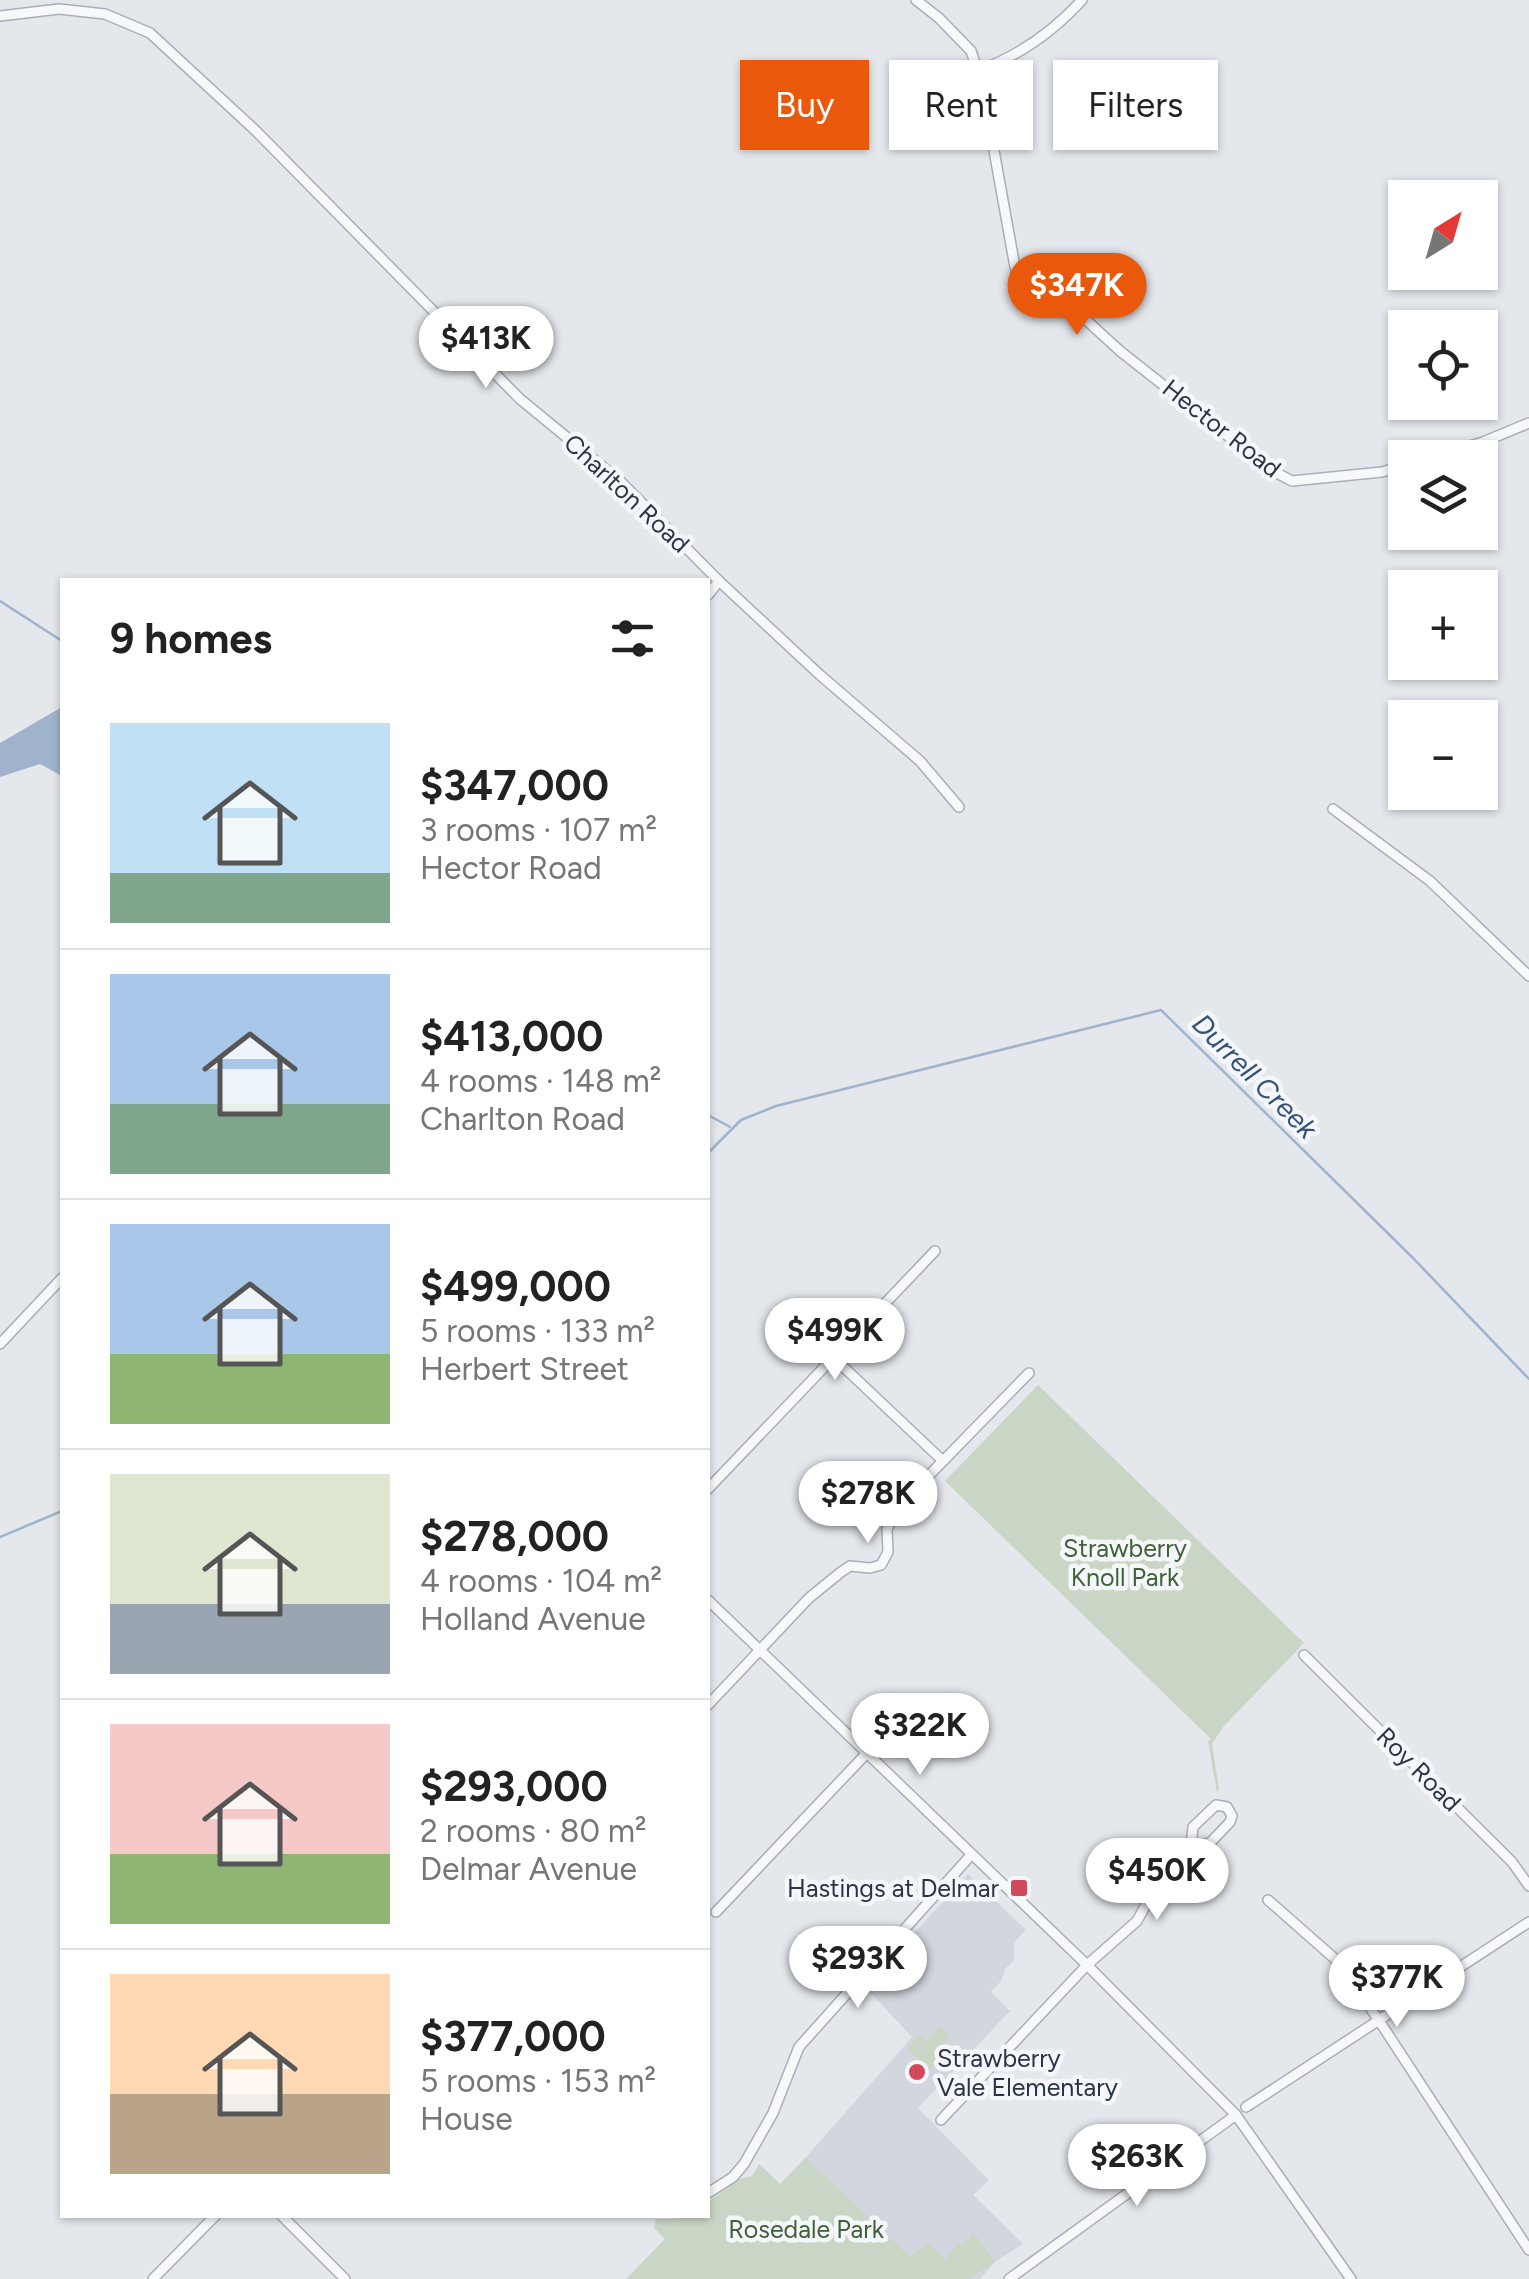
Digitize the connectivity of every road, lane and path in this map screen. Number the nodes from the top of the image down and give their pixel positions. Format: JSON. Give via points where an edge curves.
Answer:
{"nodes":[{"id":1,"x":916,"y":0,"type":"edge"},
{"id":2,"x":1082,"y":0,"type":"edge"},
{"id":3,"x":0,"y":16,"type":"edge"},
{"id":4,"x":974,"y":60,"type":"edge"},
{"id":5,"x":1006,"y":60,"type":"edge"},
{"id":6,"x":994,"y":150,"type":"edge"},
{"id":7,"x":1529,"y":423,"type":"edge"},
{"id":8,"x":1488,"y":440,"type":"edge"},
{"id":9,"x":1388,"y":470,"type":"edge"},
{"id":10,"x":719,"y":581,"type":"junction"},
{"id":11,"x":710,"y":593,"type":"edge"},
{"id":12,"x":959,"y":807,"type":"dead end"},
{"id":13,"x":1334,"y":809,"type":"dead end"},
{"id":14,"x":1529,"y":976,"type":"edge"},
{"id":15,"x":934,"y":1251,"type":"dead end"},
{"id":16,"x":60,"y":1280,"type":"edge"},
{"id":17,"x":0,"y":1344,"type":"edge"},
{"id":18,"x":833,"y":1358,"type":"junction"},
{"id":19,"x":1030,"y":1372,"type":"dead end"},
{"id":20,"x":943,"y":1461,"type":"junction"},
{"id":21,"x":710,"y":1487,"type":"edge"},
{"id":22,"x":710,"y":1602,"type":"edge"},
{"id":23,"x":760,"y":1651,"type":"junction"},
{"id":24,"x":1304,"y":1655,"type":"dead end"},
{"id":25,"x":710,"y":1703,"type":"edge"},
{"id":26,"x":866,"y":1754,"type":"junction"},
{"id":27,"x":1191,"y":1846,"type":"junction"},
{"id":28,"x":971,"y":1855,"type":"junction"},
{"id":29,"x":1529,"y":1886,"type":"edge"},
{"id":30,"x":1268,"y":1900,"type":"dead end"},
{"id":31,"x":716,"y":1912,"type":"dead end"},
{"id":32,"x":1529,"y":1922,"type":"edge"},
{"id":33,"x":1086,"y":1965,"type":"junction"},
{"id":34,"x":1378,"y":2019,"type":"junction"},
{"id":35,"x":1246,"y":2107,"type":"dead end"},
{"id":36,"x":1236,"y":2115,"type":"junction"},
{"id":37,"x":941,"y":2120,"type":"dead end"},
{"id":38,"x":710,"y":2192,"type":"edge"},
{"id":39,"x":213,"y":2218,"type":"edge"},
{"id":40,"x":285,"y":2218,"type":"edge"},
{"id":41,"x":1529,"y":2250,"type":"edge"},
{"id":42,"x":1016,"y":2277,"type":"edge"},
{"id":43,"x":154,"y":2279,"type":"edge"},
{"id":44,"x":345,"y":2279,"type":"edge"},
{"id":45,"x":1351,"y":2279,"type":"edge"}],
"edges":[{"from":1,"to":4,"type":"street","name":"Hector Road"},
{"from":2,"to":5,"type":"street"},
{"from":3,"to":10,"type":"street","name":"Charlton Road","via":[[74,10],[105,14],[150,33],[256,130],[520,398],[620,481]]},
{"from":6,"to":9,"type":"street","name":"Hector Road","via":[[1020,281],[1084,318],[1292,481]]},
{"from":7,"to":8,"type":"street"},
{"from":10,"to":11,"type":"street"},
{"from":10,"to":12,"type":"street","name":"Charlton Road","via":[[920,761]]},
{"from":13,"to":14,"type":"street","via":[[1430,881]]},
{"from":15,"to":18,"type":"street"},
{"from":16,"to":17,"type":"street"},
{"from":18,"to":20,"type":"street"},
{"from":18,"to":21,"type":"street"},
{"from":19,"to":20,"type":"street"},
{"from":20,"to":23,"type":"street","via":[[901,1504],[887,1528],[882,1564],[841,1572]]},
{"from":22,"to":23,"type":"street"},
{"from":23,"to":25,"type":"street"},
{"from":23,"to":26,"type":"street"},
{"from":24,"to":29,"type":"street","name":"Roy Road"},
{"from":26,"to":28,"type":"street"},
{"from":26,"to":31,"type":"street"},
{"from":27,"to":27,"type":"street","via":[[1210,1842],[1230,1822],[1227,1807],[1213,1807],[1193,1827]]},
{"from":27,"to":33,"type":"street","via":[[1161,1877],[1137,1920]]},
{"from":28,"to":33,"type":"street"},
{"from":28,"to":38,"type":"street","via":[[800,2047],[744,2164]]},
{"from":30,"to":34,"type":"street","via":[[1335,1959]]},
{"from":32,"to":34,"type":"street"},
{"from":33,"to":36,"type":"street"},
{"from":33,"to":37,"type":"street"},
{"from":34,"to":35,"type":"street"},
{"from":34,"to":41,"type":"street"},
{"from":36,"to":42,"type":"street"},
{"from":36,"to":45,"type":"street"},
{"from":39,"to":43,"type":"street"},
{"from":40,"to":44,"type":"street"}]}
